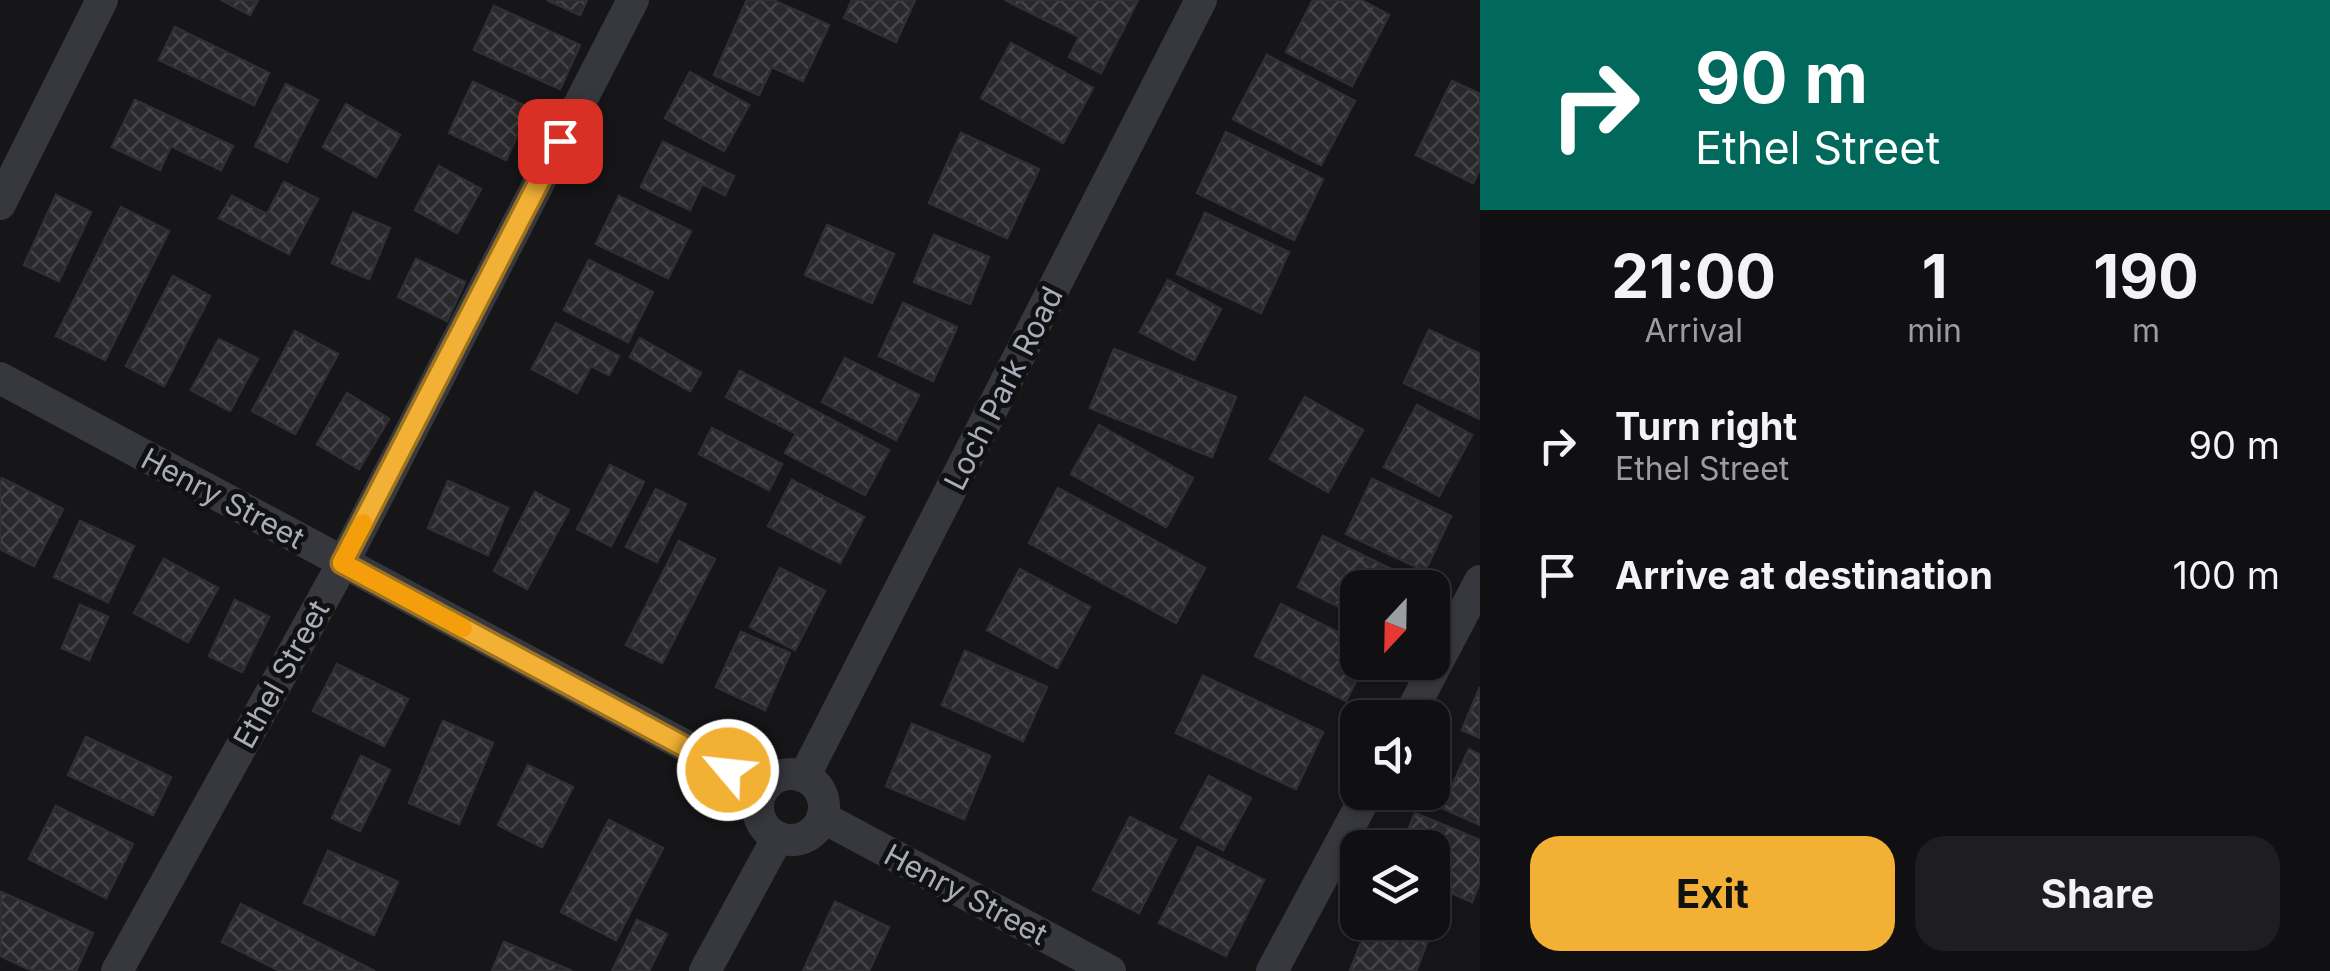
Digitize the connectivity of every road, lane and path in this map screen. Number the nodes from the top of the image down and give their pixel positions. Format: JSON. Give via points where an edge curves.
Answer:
{"nodes":[{"id":1,"x":102,"y":0,"type":"edge"},
{"id":2,"x":633,"y":0,"type":"edge"},
{"id":3,"x":1201,"y":0,"type":"edge"},
{"id":4,"x":0,"y":204,"type":"edge"},
{"id":5,"x":0,"y":378,"type":"edge"},
{"id":6,"x":342,"y":563,"type":"junction"},
{"id":7,"x":1480,"y":581,"type":"edge"},
{"id":8,"x":1472,"y":616,"type":"edge"},
{"id":9,"x":1419,"y":700,"type":"edge"},
{"id":10,"x":804,"y":777,"type":"junction"},
{"id":11,"x":764,"y":788,"type":"junction"},
{"id":12,"x":1358,"y":810,"type":"edge"},
{"id":13,"x":822,"y":817,"type":"junction"},
{"id":14,"x":778,"y":837,"type":"junction"},
{"id":15,"x":117,"y":971,"type":"edge"},
{"id":16,"x":705,"y":971,"type":"edge"},
{"id":17,"x":1110,"y":971,"type":"edge"},
{"id":18,"x":1272,"y":971,"type":"edge"}],
"edges":[{"from":1,"to":4,"type":"street"},
{"from":2,"to":6,"type":"street","name":"Ethel Street"},
{"from":3,"to":10,"type":"street","name":"Loch Park Road"},
{"from":5,"to":6,"type":"street","name":"Henry Street"},
{"from":6,"to":11,"type":"street","name":"Henry Street"},
{"from":6,"to":15,"type":"street","name":"Ethel Street"},
{"from":7,"to":8,"type":"street"},
{"from":8,"to":9,"type":"street"},
{"from":10,"to":11,"type":"street","via":[[778,776]]},
{"from":10,"to":13,"type":"street","via":[[821,792]]},
{"from":11,"to":14,"type":"street","via":[[761,821]]},
{"from":12,"to":18,"type":"street"},
{"from":13,"to":14,"type":"street","via":[[808,835]]},
{"from":13,"to":17,"type":"street","name":"Henry Street"},
{"from":14,"to":16,"type":"street"}]}
